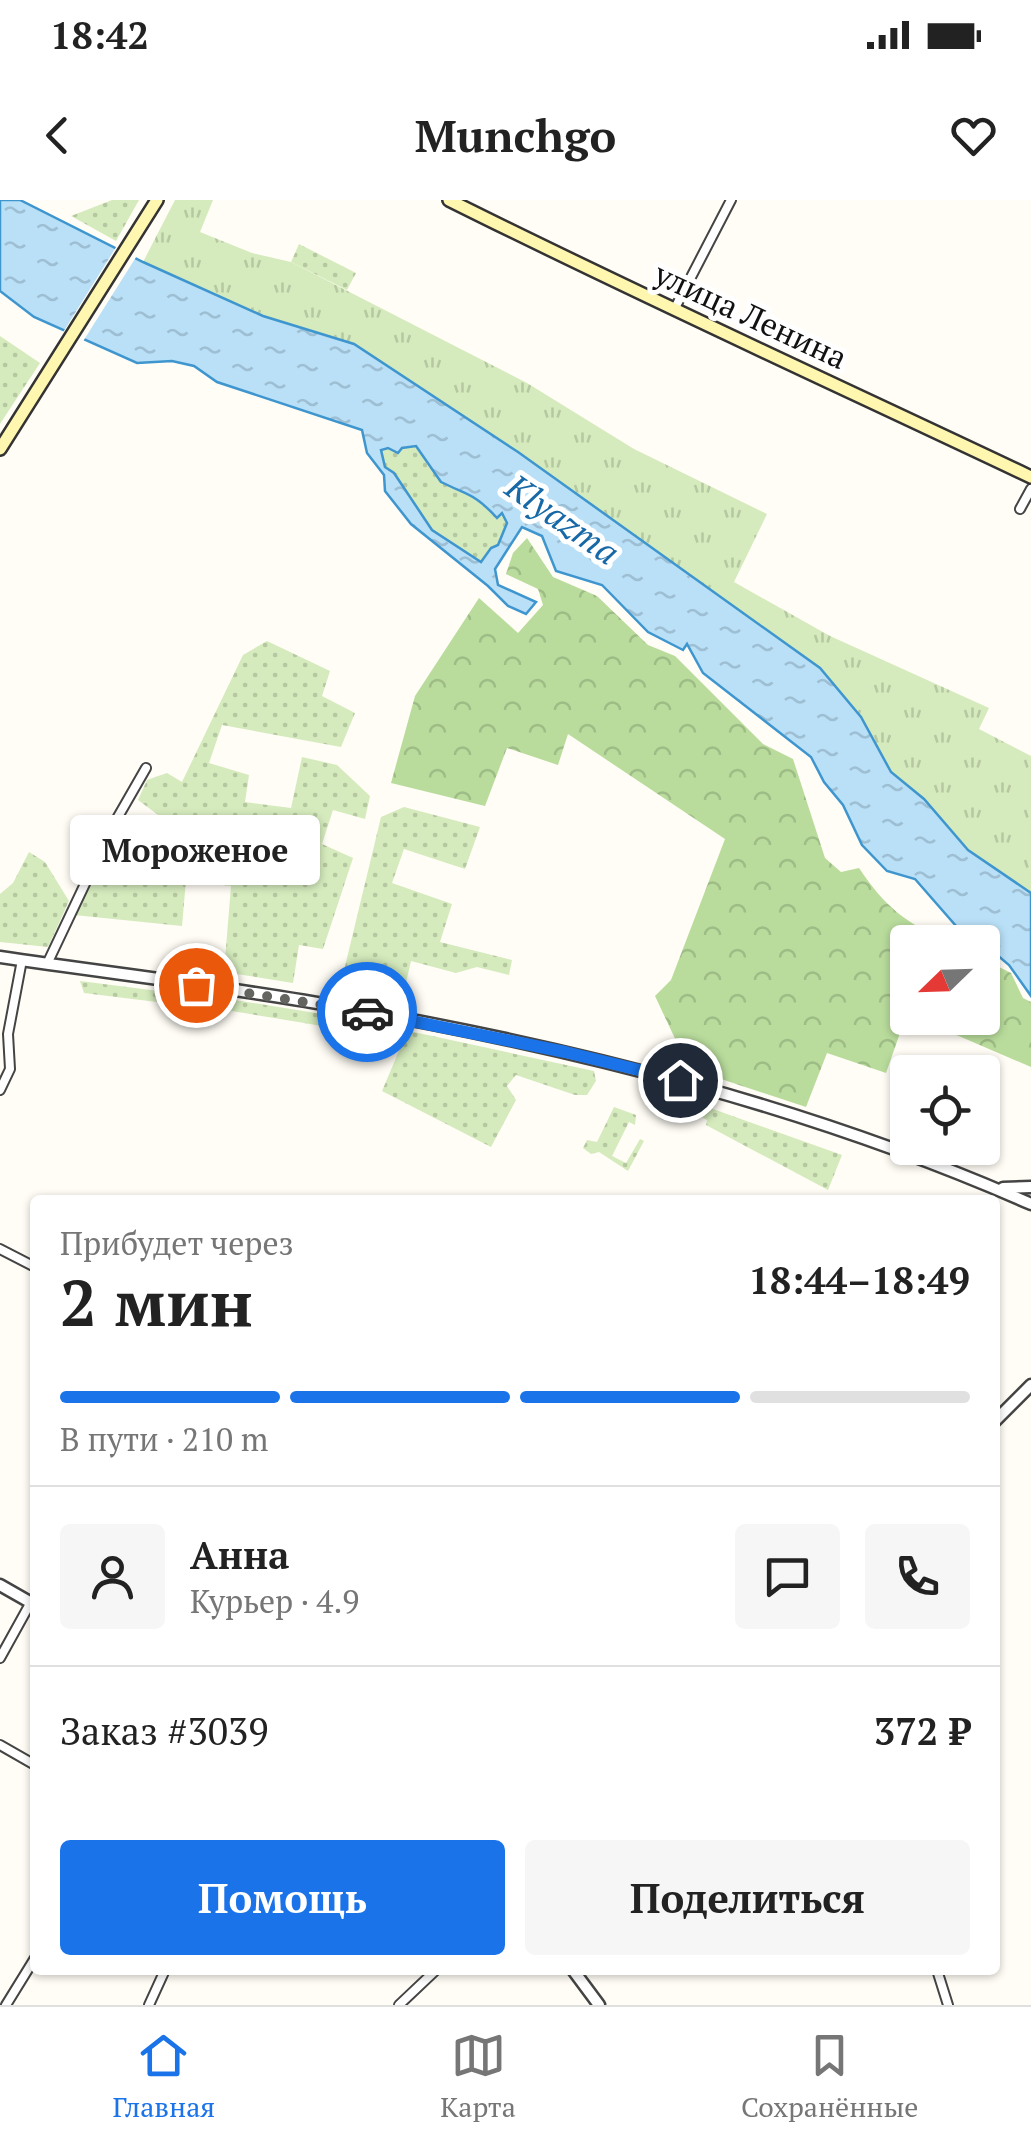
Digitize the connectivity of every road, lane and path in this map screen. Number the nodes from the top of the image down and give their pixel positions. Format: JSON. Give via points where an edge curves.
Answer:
{"nodes":[{"id":1,"x":157,"y":200,"type":"edge"},
{"id":2,"x":449,"y":200,"type":"edge"},
{"id":3,"x":730,"y":200,"type":"edge"},
{"id":4,"x":675,"y":308,"type":"junction"},
{"id":5,"x":0,"y":449,"type":"edge"},
{"id":6,"x":1031,"y":476,"type":"edge"},
{"id":7,"x":1031,"y":489,"type":"edge"},
{"id":8,"x":1020,"y":509,"type":"dead end"},
{"id":9,"x":146,"y":768,"type":"dead end"},
{"id":10,"x":0,"y":957,"type":"edge"},
{"id":11,"x":22,"y":960,"type":"junction"},
{"id":12,"x":47,"y":964,"type":"junction"},
{"id":13,"x":0,"y":1090,"type":"edge"},
{"id":14,"x":1031,"y":1186,"type":"edge"},
{"id":15,"x":997,"y":1188,"type":"junction"},
{"id":16,"x":1031,"y":1204,"type":"edge"},
{"id":17,"x":0,"y":1249,"type":"edge"},
{"id":18,"x":30,"y":1264,"type":"edge"},
{"id":19,"x":1031,"y":1385,"type":"edge"},
{"id":20,"x":1000,"y":1416,"type":"edge"},
{"id":21,"x":0,"y":1585,"type":"edge"},
{"id":22,"x":30,"y":1602,"type":"edge"},
{"id":23,"x":30,"y":1609,"type":"edge"},
{"id":24,"x":0,"y":1658,"type":"edge"},
{"id":25,"x":0,"y":1745,"type":"edge"},
{"id":26,"x":30,"y":1762,"type":"edge"},
{"id":27,"x":30,"y":1966,"type":"edge"},
{"id":28,"x":163,"y":1975,"type":"edge"},
{"id":29,"x":431,"y":1975,"type":"edge"},
{"id":30,"x":577,"y":1975,"type":"edge"},
{"id":31,"x":939,"y":1975,"type":"edge"},
{"id":32,"x":6,"y":2005,"type":"edge"},
{"id":33,"x":149,"y":2005,"type":"edge"},
{"id":34,"x":399,"y":2005,"type":"edge"},
{"id":35,"x":599,"y":2005,"type":"edge"},
{"id":36,"x":948,"y":2005,"type":"edge"}],
"edges":[{"from":1,"to":5,"type":"main road"},
{"from":2,"to":4,"type":"main road","name":"улица Ленина"},
{"from":3,"to":4,"type":"street"},
{"from":4,"to":6,"type":"main road","name":"улица Ленина"},
{"from":7,"to":8,"type":"street"},
{"from":9,"to":12,"type":"street"},
{"from":10,"to":11,"type":"street"},
{"from":11,"to":12,"type":"street"},
{"from":11,"to":13,"type":"street","via":[[8,1034],[10,1069]]},
{"from":12,"to":15,"type":"street","via":[[347,1008],[609,1062],[702,1086]]},
{"from":14,"to":15,"type":"street"},
{"from":15,"to":16,"type":"street"},
{"from":17,"to":18,"type":"street"},
{"from":19,"to":20,"type":"street"},
{"from":21,"to":22,"type":"street"},
{"from":23,"to":24,"type":"street"},
{"from":25,"to":26,"type":"street"},
{"from":27,"to":32,"type":"street"},
{"from":28,"to":33,"type":"street"},
{"from":29,"to":34,"type":"street"},
{"from":30,"to":35,"type":"street"},
{"from":31,"to":36,"type":"street"}]}
